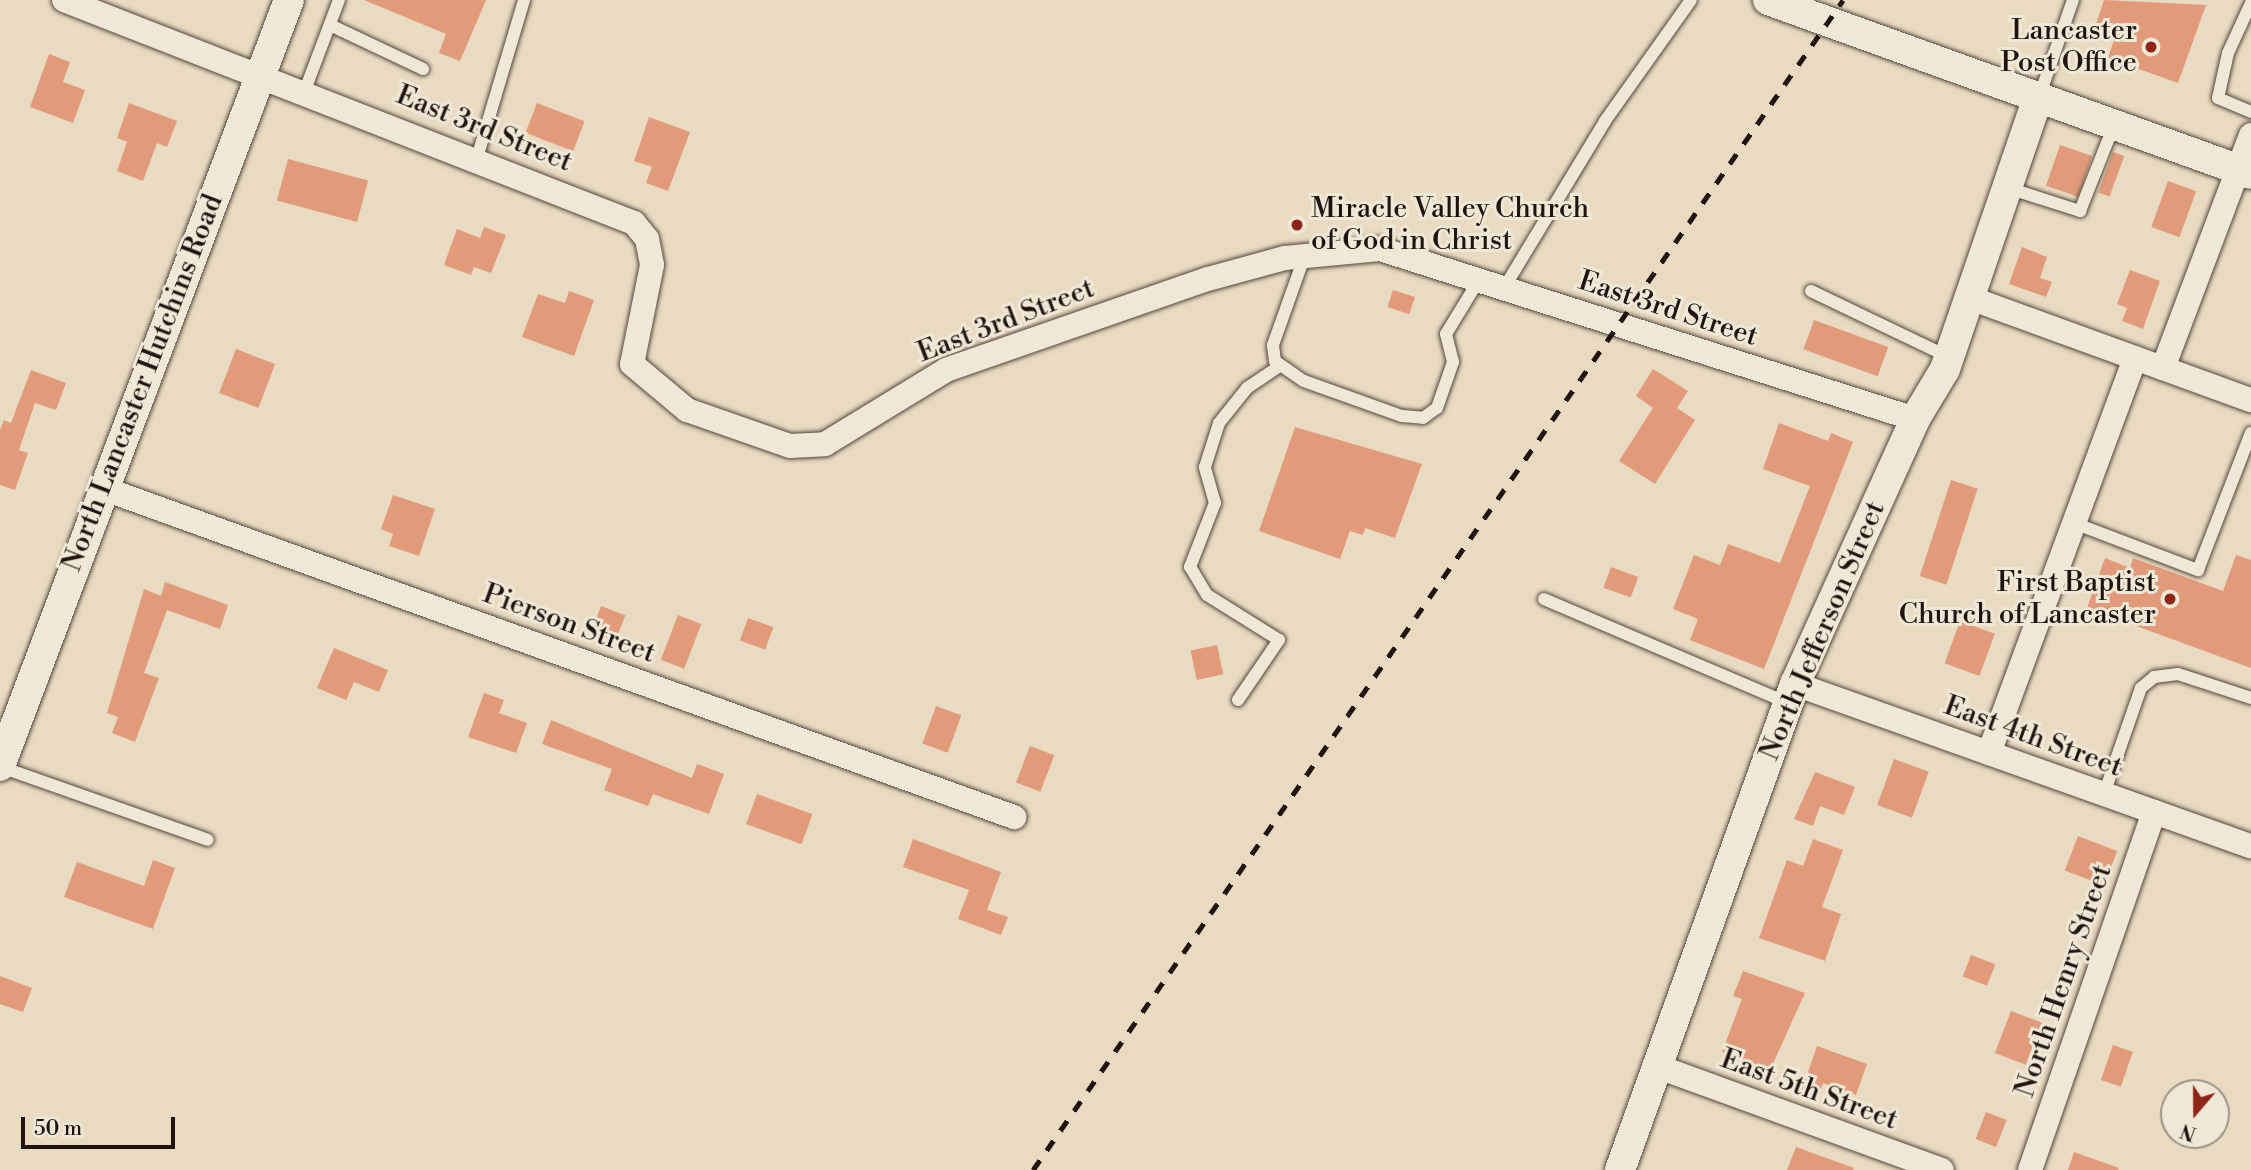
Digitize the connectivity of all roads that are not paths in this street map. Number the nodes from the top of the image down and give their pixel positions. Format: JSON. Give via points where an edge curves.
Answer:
{"nodes":[{"id":1,"x":64,"y":0,"type":"edge"},
{"id":2,"x":289,"y":0,"type":"edge"},
{"id":3,"x":339,"y":0,"type":"edge"},
{"id":4,"x":524,"y":0,"type":"edge"},
{"id":5,"x":1691,"y":0,"type":"edge"},
{"id":6,"x":1768,"y":0,"type":"edge"},
{"id":7,"x":2073,"y":0,"type":"edge"},
{"id":8,"x":2251,"y":3,"type":"edge"},
{"id":9,"x":330,"y":24,"type":"junction"},
{"id":10,"x":423,"y":69,"type":"dead end"},
{"id":11,"x":261,"y":73,"type":"junction"},
{"id":12,"x":306,"y":90,"type":"junction"},
{"id":13,"x":2038,"y":97,"type":"junction"},
{"id":14,"x":2251,"y":113,"type":"edge"},
{"id":15,"x":2115,"y":124,"type":"junction"},
{"id":16,"x":2251,"y":135,"type":"edge"},
{"id":17,"x":477,"y":158,"type":"junction"},
{"id":18,"x":2244,"y":171,"type":"edge"},
{"id":19,"x":2008,"y":188,"type":"junction"},
{"id":20,"x":1305,"y":255,"type":"junction"},
{"id":21,"x":1479,"y":280,"type":"junction"},
{"id":22,"x":1504,"y":289,"type":"junction"},
{"id":23,"x":1811,"y":291,"type":"dead end"},
{"id":24,"x":1970,"y":298,"type":"junction"},
{"id":25,"x":1950,"y":357,"type":"junction"},
{"id":26,"x":2135,"y":358,"type":"junction"},
{"id":27,"x":1280,"y":366,"type":"junction"},
{"id":28,"x":2162,"y":368,"type":"junction"},
{"id":29,"x":2251,"y":400,"type":"edge"},
{"id":30,"x":1915,"y":419,"type":"junction"},
{"id":31,"x":2251,"y":433,"type":"edge"},
{"id":32,"x":102,"y":488,"type":"junction"},
{"id":33,"x":2074,"y":523,"type":"junction"},
{"id":34,"x":1544,"y":599,"type":"dead end"},
{"id":35,"x":1792,"y":694,"type":"junction"},
{"id":36,"x":2251,"y":698,"type":"edge"},
{"id":37,"x":1238,"y":700,"type":"dead end"},
{"id":38,"x":1989,"y":753,"type":"junction"},
{"id":39,"x":0,"y":766,"type":"edge"},
{"id":40,"x":2104,"y":794,"type":"junction"},
{"id":41,"x":2154,"y":812,"type":"junction"},
{"id":42,"x":1014,"y":817,"type":"dead end"},
{"id":43,"x":208,"y":840,"type":"dead end"},
{"id":44,"x":2251,"y":846,"type":"edge"},
{"id":45,"x":1656,"y":1066,"type":"junction"},
{"id":46,"x":1620,"y":1170,"type":"edge"},
{"id":47,"x":1942,"y":1170,"type":"edge"},
{"id":48,"x":2029,"y":1170,"type":"edge"}],
"edges":[{"from":1,"to":11,"type":"street","name":"East 3rd Street"},
{"from":2,"to":11,"type":"street","name":"North Lancaster Hutchins Road"},
{"from":3,"to":9,"type":"lane"},
{"from":4,"to":17,"type":"lane"},
{"from":5,"to":22,"type":"lane","via":[[1605,121]]},
{"from":6,"to":13,"type":"street"},
{"from":7,"to":13,"type":"lane"},
{"from":8,"to":14,"type":"lane","via":[[2228,53],[2218,98]]},
{"from":9,"to":10,"type":"lane"},
{"from":9,"to":12,"type":"lane"},
{"from":11,"to":12,"type":"street","name":"East 3rd Street"},
{"from":11,"to":32,"type":"street","name":"North Lancaster Hutchins Road"},
{"from":12,"to":17,"type":"street","name":"East 3rd Street"},
{"from":13,"to":15,"type":"street"},
{"from":13,"to":19,"type":"street","name":"North Jefferson Street"},
{"from":15,"to":18,"type":"street"},
{"from":15,"to":19,"type":"lane","via":[[2080,211]]},
{"from":16,"to":18,"type":"street"},
{"from":17,"to":20,"type":"street","name":"East 3rd Street","via":[[634,223],[648,239],[652,265],[632,364],[687,410],[790,446],[825,444],[946,370],[1208,279]]},
{"from":18,"to":28,"type":"street"},
{"from":19,"to":24,"type":"street","name":"North Jefferson Street"},
{"from":20,"to":21,"type":"street","name":"East 3rd Street","via":[[1380,249]]},
{"from":20,"to":27,"type":"lane","via":[[1273,345]]},
{"from":21,"to":22,"type":"street","name":"East 3rd Street"},
{"from":21,"to":27,"type":"lane","via":[[1446,334],[1453,362],[1447,390],[1423,418],[1304,381]]},
{"from":22,"to":30,"type":"street","name":"East 3rd Street"},
{"from":23,"to":25,"type":"lane"},
{"from":24,"to":25,"type":"street","name":"North Jefferson Street"},
{"from":24,"to":26,"type":"street"},
{"from":25,"to":30,"type":"street","name":"North Jefferson Street"},
{"from":26,"to":28,"type":"street"},
{"from":26,"to":33,"type":"street"},
{"from":27,"to":37,"type":"lane","via":[[1247,388],[1219,423],[1205,467],[1215,503],[1190,567],[1207,595],[1279,640]]},
{"from":28,"to":29,"type":"street"},
{"from":30,"to":35,"type":"street","name":"North Jefferson Street"},
{"from":31,"to":33,"type":"lane","via":[[2198,570]]},
{"from":32,"to":39,"type":"street","name":"North Lancaster Hutchins Road"},
{"from":32,"to":42,"type":"street","name":"Pierson Street"},
{"from":33,"to":38,"type":"street"},
{"from":34,"to":35,"type":"lane"},
{"from":35,"to":38,"type":"street","name":"East 4th Street"},
{"from":35,"to":45,"type":"street","name":"North Jefferson Street"},
{"from":36,"to":40,"type":"lane","via":[[2178,674],[2154,677],[2141,688]]},
{"from":38,"to":40,"type":"street","name":"East 4th Street"},
{"from":39,"to":43,"type":"lane"},
{"from":40,"to":41,"type":"street","name":"East 4th Street"},
{"from":41,"to":44,"type":"street","name":"East 4th Street"},
{"from":41,"to":48,"type":"street","name":"North Henry Street"},
{"from":45,"to":46,"type":"street","name":"North Jefferson Street"},
{"from":45,"to":47,"type":"street","name":"East 5th Street"}]}
